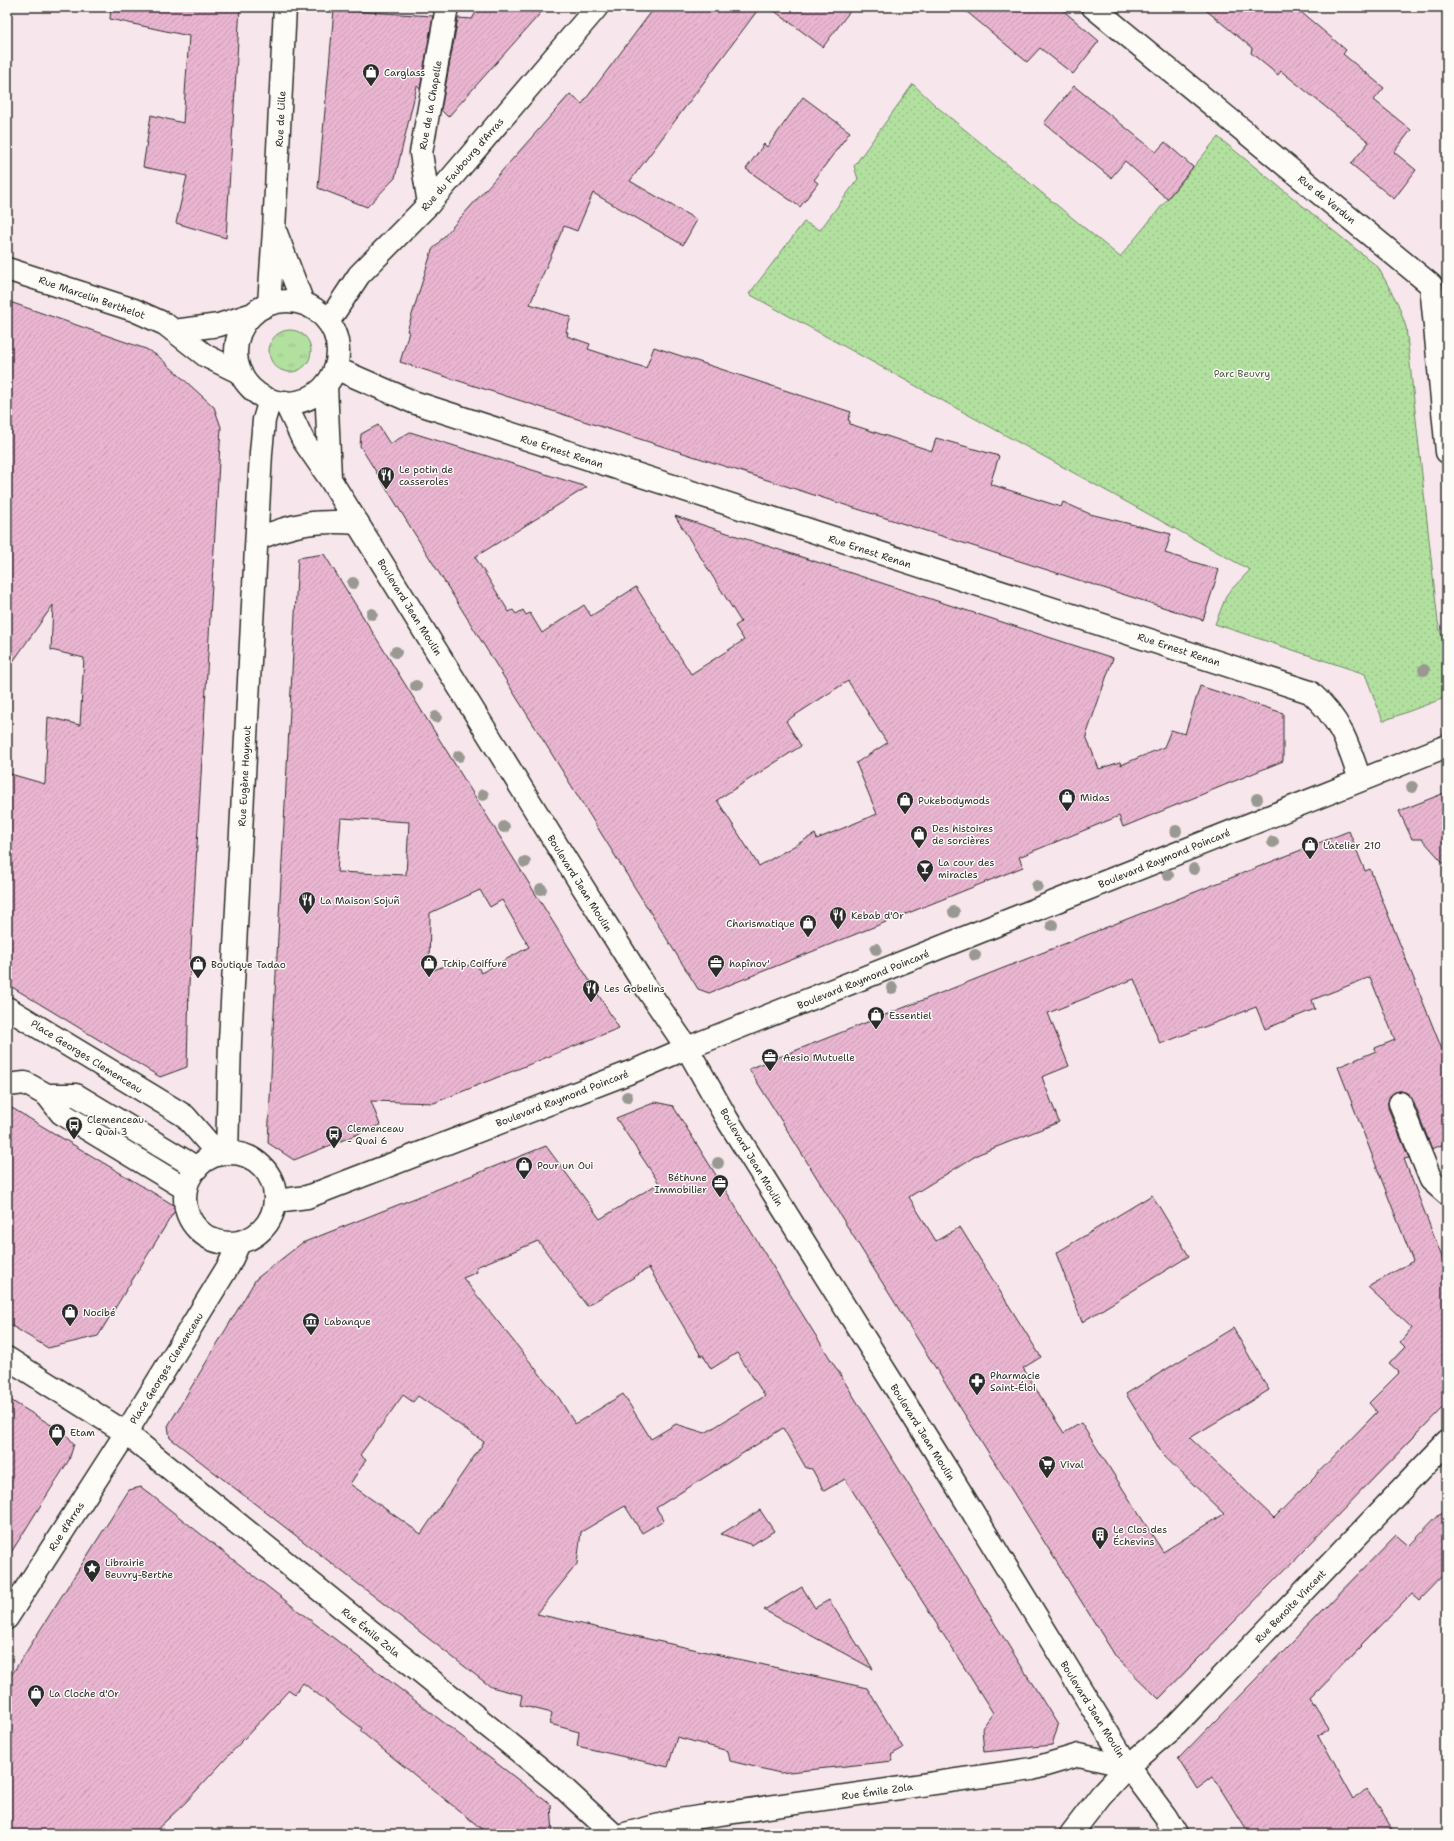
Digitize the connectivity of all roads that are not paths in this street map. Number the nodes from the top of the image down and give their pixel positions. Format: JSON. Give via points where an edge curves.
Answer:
{"nodes":[{"id":1,"x":285,"y":7,"type":"edge"},
{"id":2,"x":447,"y":7,"type":"edge"},
{"id":3,"x":597,"y":7,"type":"edge"},
{"id":4,"x":1093,"y":7,"type":"edge"},
{"id":5,"x":429,"y":204,"type":"junction"},
{"id":6,"x":274,"y":230,"type":"junction"},
{"id":7,"x":7,"y":269,"type":"edge"},
{"id":8,"x":359,"y":275,"type":"junction"},
{"id":9,"x":307,"y":304,"type":"junction"},
{"id":10,"x":261,"y":309,"type":"junction"},
{"id":11,"x":328,"y":322,"type":"junction"},
{"id":12,"x":174,"y":331,"type":"junction"},
{"id":13,"x":241,"y":373,"type":"junction"},
{"id":14,"x":331,"y":376,"type":"junction"},
{"id":15,"x":277,"y":401,"type":"junction"},
{"id":16,"x":1447,"y":452,"type":"edge"},
{"id":17,"x":330,"y":479,"type":"junction"},
{"id":18,"x":358,"y":523,"type":"junction"},
{"id":19,"x":258,"y":538,"type":"junction"},
{"id":20,"x":1447,"y":746,"type":"edge"},
{"id":21,"x":1360,"y":780,"type":"junction"},
{"id":22,"x":7,"y":1008,"type":"edge"},
{"id":23,"x":687,"y":1048,"type":"junction"},
{"id":24,"x":13,"y":1081,"type":"edge"},
{"id":25,"x":47,"y":1094,"type":"junction"},
{"id":26,"x":1400,"y":1103,"type":"dead end"},
{"id":27,"x":223,"y":1153,"type":"junction"},
{"id":28,"x":196,"y":1168,"type":"junction"},
{"id":29,"x":186,"y":1189,"type":"junction"},
{"id":30,"x":1447,"y":1194,"type":"edge"},
{"id":31,"x":276,"y":1201,"type":"junction"},
{"id":32,"x":239,"y":1243,"type":"junction"},
{"id":33,"x":7,"y":1358,"type":"edge"},
{"id":34,"x":126,"y":1433,"type":"junction"},
{"id":35,"x":1447,"y":1442,"type":"edge"},
{"id":36,"x":7,"y":1618,"type":"edge"},
{"id":37,"x":1128,"y":1766,"type":"junction"},
{"id":38,"x":613,"y":1834,"type":"edge"},
{"id":39,"x":626,"y":1834,"type":"edge"},
{"id":40,"x":1071,"y":1834,"type":"edge"},
{"id":41,"x":1176,"y":1834,"type":"edge"}],
"edges":[{"from":1,"to":6,"type":"street","name":"Rue de Lille"},
{"from":2,"to":5,"type":"street","name":"Rue de la Chapelle","via":[[421,153]]},
{"from":3,"to":5,"type":"street","name":"Rue du Faubourg d'Arras"},
{"from":4,"to":16,"type":"street","name":"Rue de Verdun","via":[[1432,285]]},
{"from":5,"to":8,"type":"street","name":"Rue du Faubourg d'Arras"},
{"from":6,"to":9,"type":"street","name":"Rue de Lille"},
{"from":6,"to":10,"type":"street","name":"Rue de Lille"},
{"from":7,"to":12,"type":"street","name":"Rue Marcelin Berthelot","via":[[134,310],[165,324]]},
{"from":8,"to":9,"type":"street"},
{"from":8,"to":11,"type":"street","name":"Rue du Faubourg d'Arras"},
{"from":9,"to":10,"type":"street","via":[[286,300]]},
{"from":9,"to":11,"type":"street"},
{"from":10,"to":12,"type":"street","via":[[219,325]]},
{"from":10,"to":13,"type":"street","via":[[244,324],[239,335],[236,348]]},
{"from":11,"to":14,"type":"street","via":[[337,339],[338,349]]},
{"from":12,"to":13,"type":"street","name":"Rue Marcelin Berthelot","via":[[206,356]]},
{"from":13,"to":15,"type":"street","via":[[253,389]]},
{"from":14,"to":15,"type":"street","via":[[307,398],[296,402]]},
{"from":14,"to":17,"type":"street"},
{"from":14,"to":21,"type":"street","name":"Rue Ernest Renan","via":[[1310,692],[1335,720],[1350,750]]},
{"from":15,"to":17,"type":"street","name":"Boulevard Jean Moulin"},
{"from":15,"to":19,"type":"street","name":"Rue Eugène Haynaut","via":[[264,420]]},
{"from":17,"to":18,"type":"street","name":"Boulevard Jean Moulin"},
{"from":18,"to":19,"type":"street","via":[[330,521],[296,525]]},
{"from":18,"to":23,"type":"street","name":"Boulevard Jean Moulin","via":[[579,881]]},
{"from":19,"to":27,"type":"street","name":"Rue Eugène Haynaut"},
{"from":20,"to":21,"type":"street","name":"Boulevard Raymond Poincaré"},
{"from":21,"to":23,"type":"street","name":"Boulevard Raymond Poincaré"},
{"from":22,"to":27,"type":"street","name":"Place Georges Clemenceau","via":[[185,1116]]},
{"from":23,"to":31,"type":"street","name":"Boulevard Raymond Poincaré","via":[[307,1197]]},
{"from":23,"to":37,"type":"street","name":"Boulevard Jean Moulin","via":[[727,1119],[951,1476]]},
{"from":24,"to":25,"type":"street"},
{"from":25,"to":28,"type":"street","via":[[76,1095]]},
{"from":25,"to":29,"type":"street","via":[[61,1113]]},
{"from":26,"to":30,"type":"street","via":[[1431,1180]]},
{"from":27,"to":28,"type":"street","via":[[207,1159]]},
{"from":27,"to":31,"type":"street","via":[[252,1158],[262,1166],[275,1188]]},
{"from":28,"to":29,"type":"street"},
{"from":29,"to":32,"type":"street","via":[[186,1213],[194,1227],[207,1238],[223,1244]]},
{"from":31,"to":32,"type":"street","via":[[265,1229],[253,1238]]},
{"from":32,"to":34,"type":"street","name":"Place Georges Clemenceau","via":[[229,1265]]},
{"from":33,"to":34,"type":"street","name":"Place Georges Clemenceau"},
{"from":34,"to":36,"type":"street","name":"Rue d'Arras"},
{"from":34,"to":38,"type":"street","name":"Rue Émile Zola","via":[[558,1783]]},
{"from":35,"to":37,"type":"street","name":"Rue Benoite Vincent","via":[[1176,1725]]},
{"from":37,"to":39,"type":"street","name":"Rue Émile Zola","via":[[1079,1755],[1032,1769],[679,1820]]},
{"from":37,"to":40,"type":"street","name":"Rue Benoite Vincent","via":[[1101,1795]]},
{"from":37,"to":41,"type":"street","name":"Boulevard Jean Moulin"}]}
